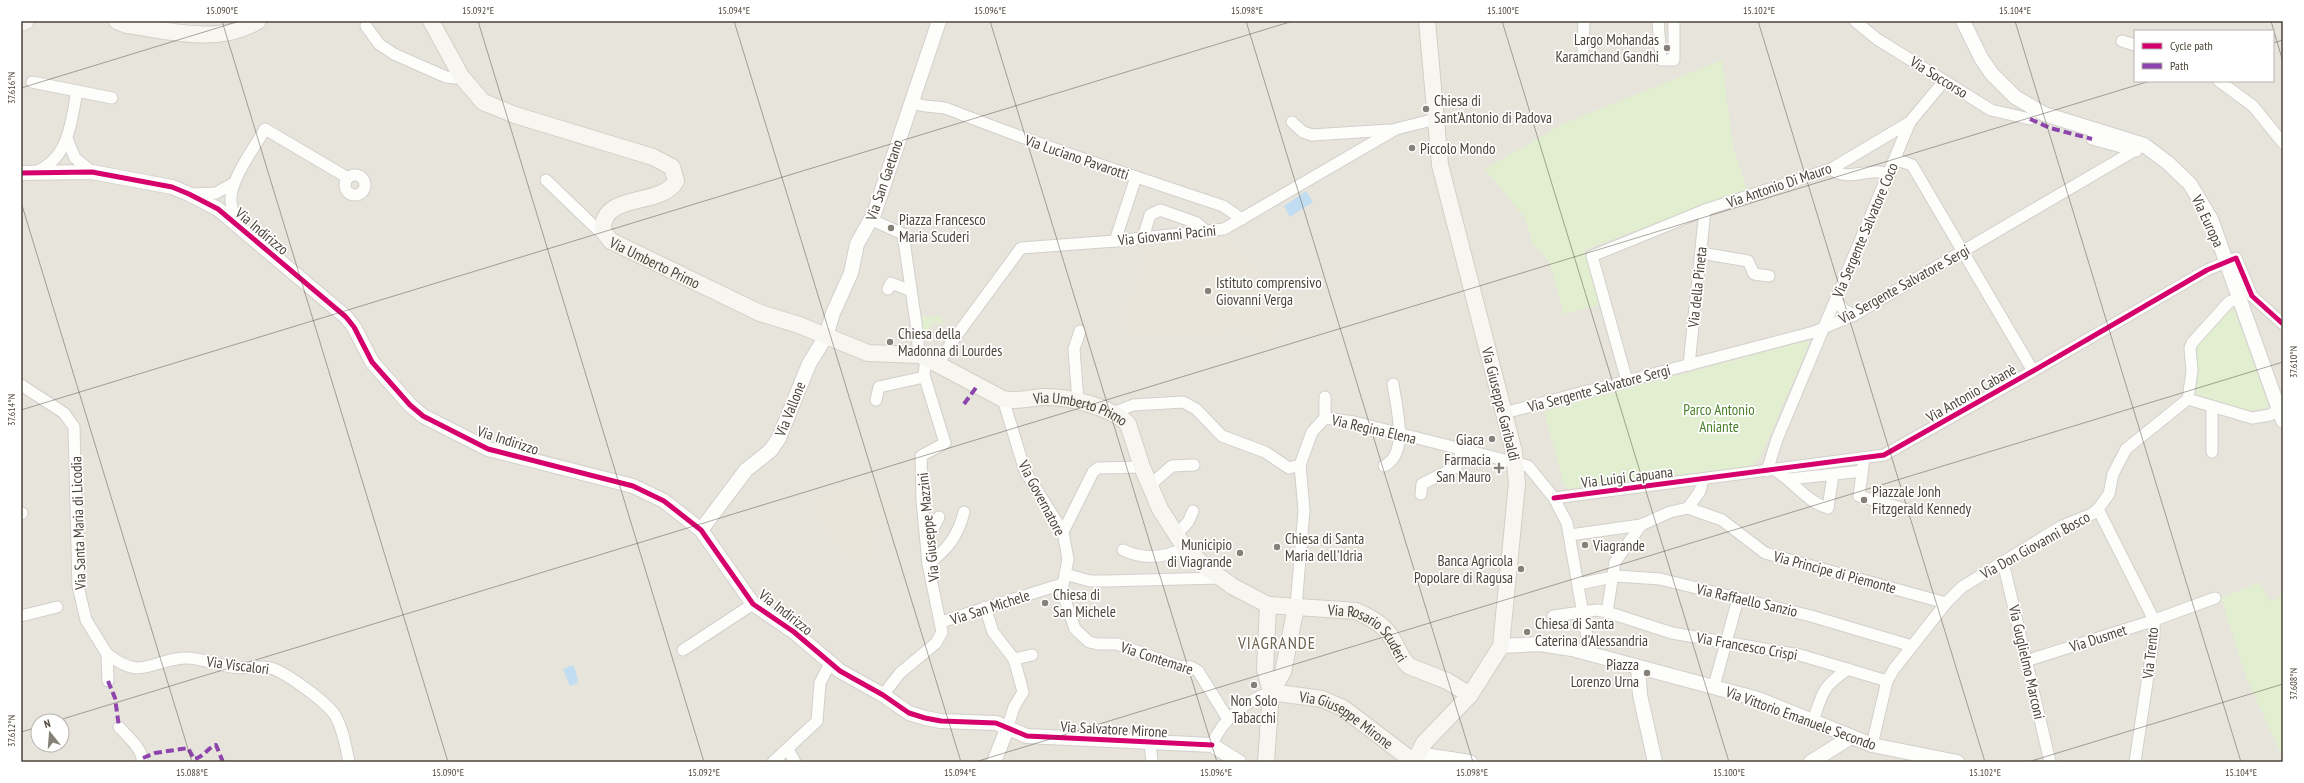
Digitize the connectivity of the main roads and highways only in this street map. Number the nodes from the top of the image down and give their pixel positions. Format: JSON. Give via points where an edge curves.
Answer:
{"nodes":[{"id":1,"x":26,"y":21,"type":"edge"},
{"id":2,"x":117,"y":21,"type":"edge"},
{"id":3,"x":258,"y":21,"type":"edge"},
{"id":4,"x":431,"y":21,"type":"edge"},
{"id":5,"x":1427,"y":21,"type":"edge"},
{"id":6,"x":21,"y":23,"type":"edge"},
{"id":7,"x":1268,"y":604,"type":"junction"},
{"id":8,"x":1299,"y":607,"type":"junction"},
{"id":9,"x":1271,"y":692,"type":"junction"},
{"id":10,"x":1470,"y":695,"type":"junction"},
{"id":11,"x":1415,"y":759,"type":"edge"},
{"id":12,"x":1266,"y":762,"type":"edge"}],
"edges":[{"from":1,"to":6,"type":"main road"},
{"from":2,"to":3,"type":"main road","via":[[128,25],[204,35],[242,30]]},
{"from":4,"to":7,"type":"main road","name":"Via Umberto Primo","via":[[461,76],[483,102],[515,115],[653,157],[672,167],[676,181],[667,192],[620,205],[605,220],[604,231],[611,241],[760,313],[799,325],[868,353],[929,360],[1003,399],[1056,397],[1113,413],[1128,424],[1142,467],[1160,509],[1201,573],[1219,578]]},
{"from":5,"to":10,"type":"main road","name":"Via Giuseppe Garibaldi","via":[[1440,165],[1516,462],[1517,484],[1502,646]]},
{"from":7,"to":8,"type":"main road","name":"Via Rosario Scuderi"},
{"from":7,"to":9,"type":"main road","via":[[1265,669]]},
{"from":8,"to":9,"type":"main road","via":[[1283,672]]},
{"from":8,"to":10,"type":"main road","name":"Via Rosario Scuderi","via":[[1356,611],[1363,614],[1389,633],[1409,666],[1447,681]]},
{"from":9,"to":11,"type":"main road","name":"Via Giuseppe Mirone","via":[[1322,699],[1343,708]]},
{"from":9,"to":12,"type":"main road"},
{"from":10,"to":11,"type":"main road","name":"Via Giuseppe Garibaldi","via":[[1424,743]]}]}
